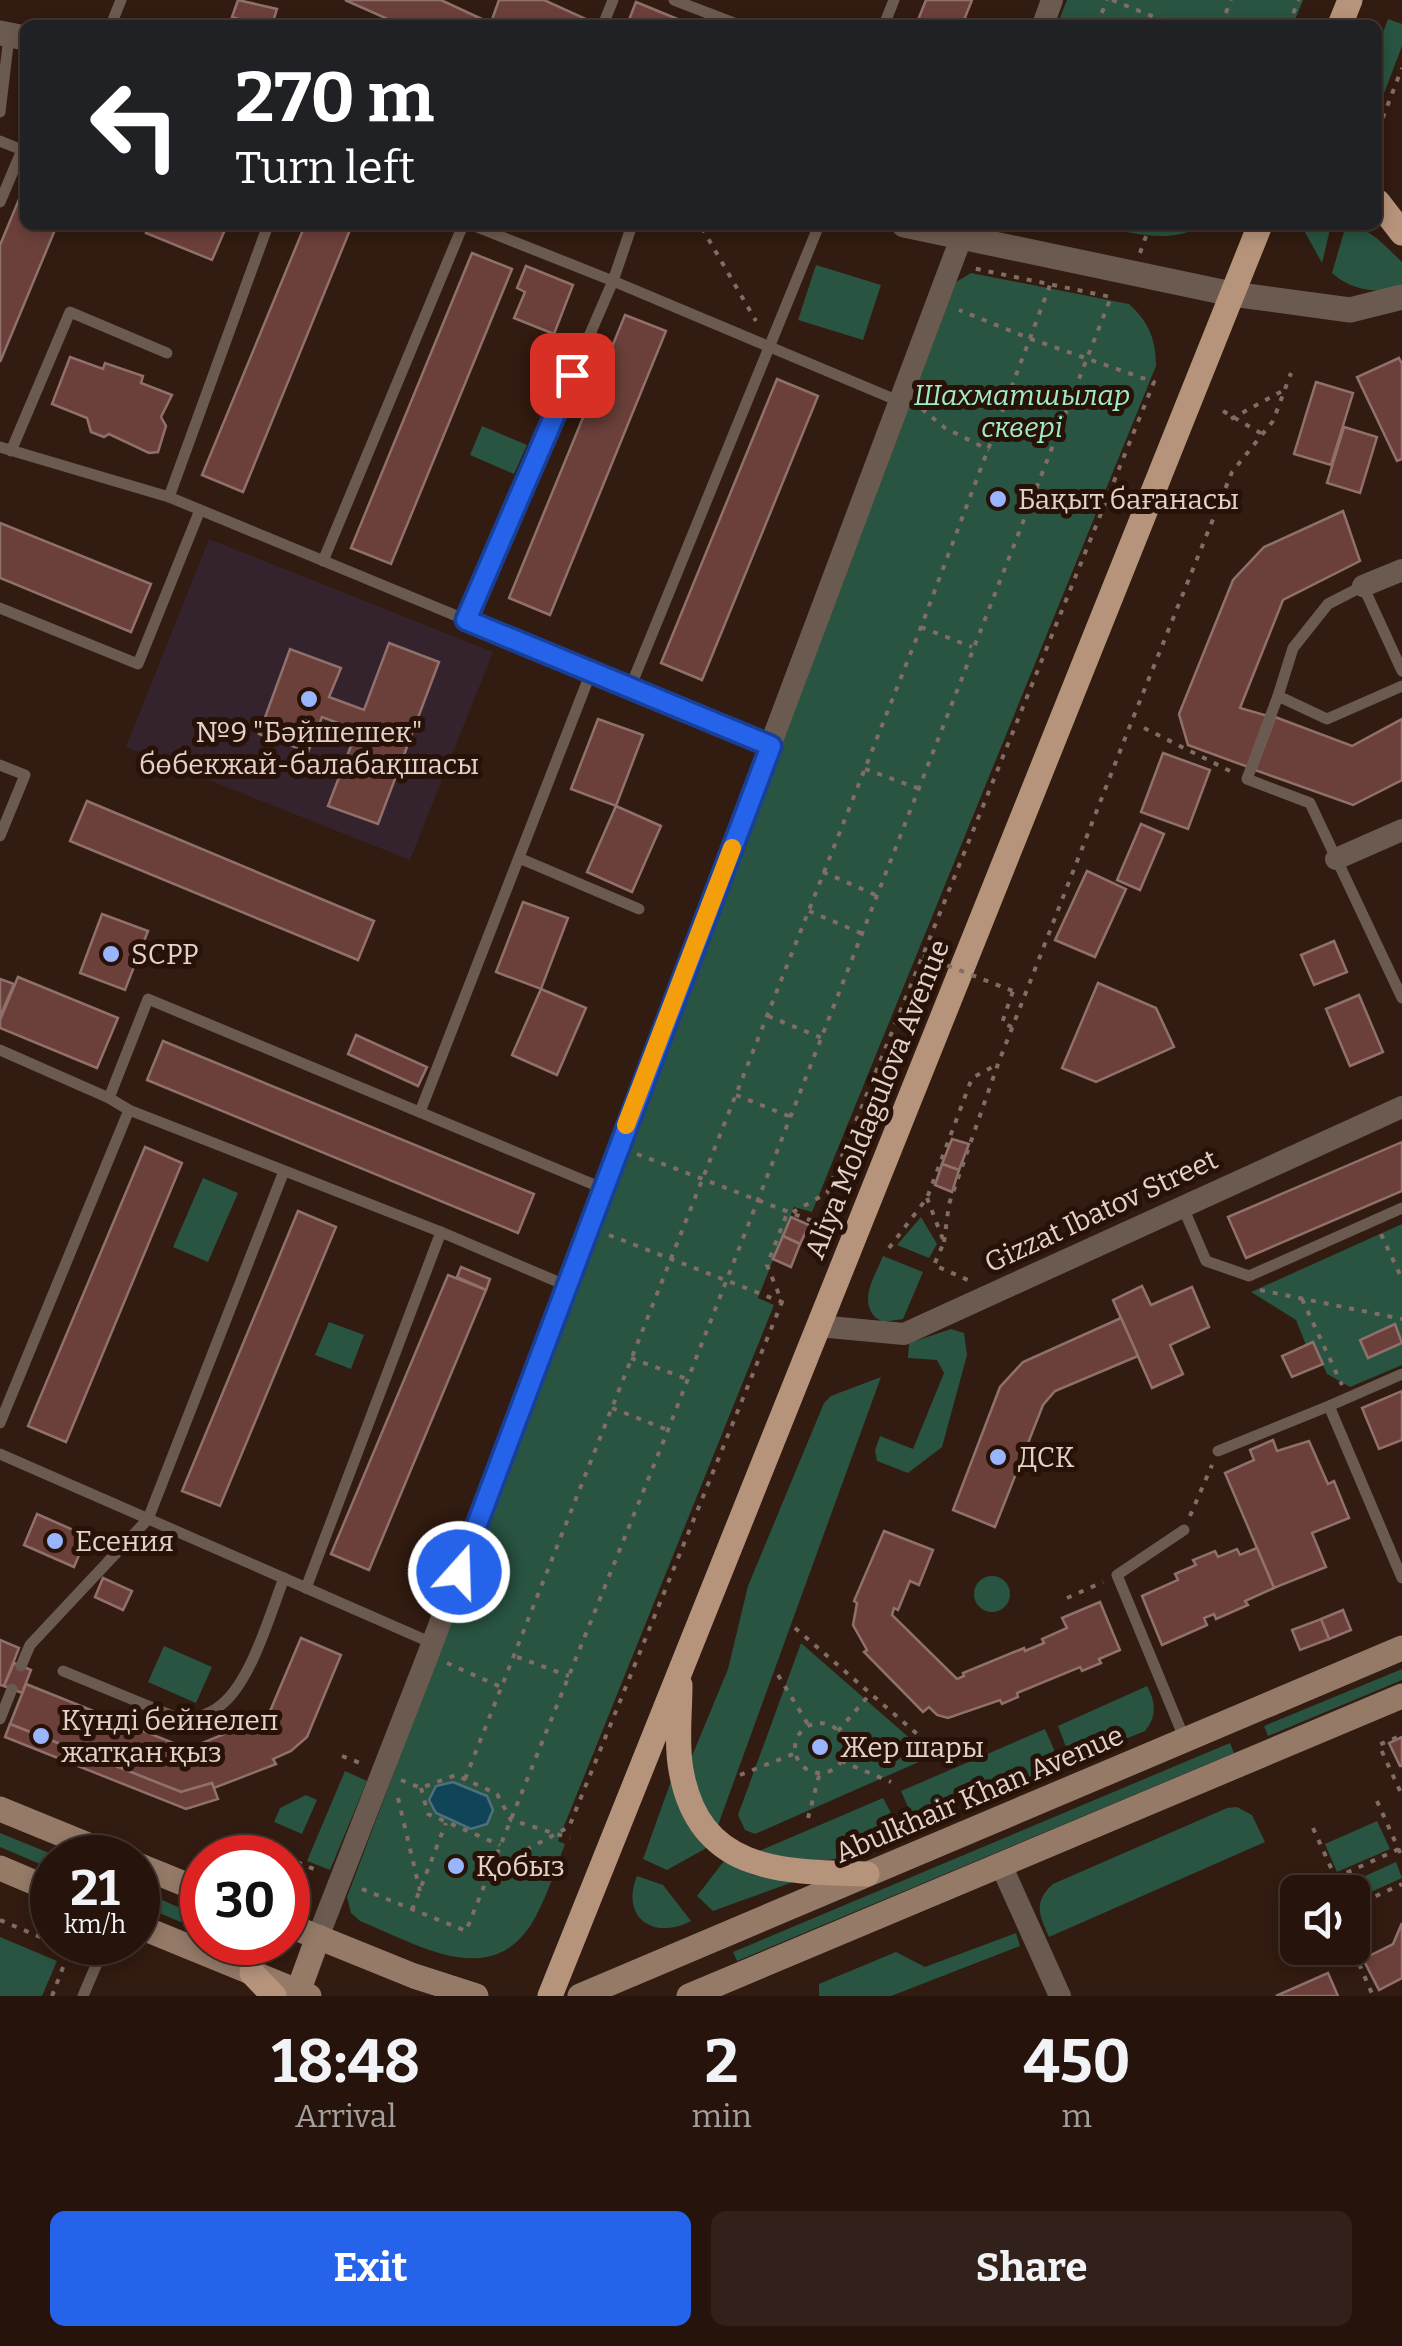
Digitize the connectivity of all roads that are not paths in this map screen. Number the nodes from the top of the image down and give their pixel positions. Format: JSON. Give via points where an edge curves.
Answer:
{"nodes":[{"id":1,"x":674,"y":0,"type":"edge"},
{"id":2,"x":700,"y":5,"type":"edge"},
{"id":3,"x":730,"y":20,"type":"edge"},
{"id":4,"x":11,"y":35,"type":"edge"},
{"id":5,"x":0,"y":112,"type":"edge"},
{"id":6,"x":20,"y":155,"type":"edge"},
{"id":7,"x":0,"y":202,"type":"edge"},
{"id":8,"x":1382,"y":207,"type":"edge"},
{"id":9,"x":266,"y":230,"type":"edge"},
{"id":10,"x":461,"y":230,"type":"edge"},
{"id":11,"x":485,"y":230,"type":"edge"},
{"id":12,"x":630,"y":230,"type":"edge"},
{"id":13,"x":816,"y":230,"type":"edge"},
{"id":14,"x":1258,"y":230,"type":"edge"},
{"id":15,"x":963,"y":231,"type":"edge"},
{"id":16,"x":1402,"y":233,"type":"edge"},
{"id":17,"x":613,"y":280,"type":"junction"},
{"id":18,"x":1232,"y":294,"type":"junction"},
{"id":19,"x":1402,"y":297,"type":"edge"},
{"id":20,"x":771,"y":346,"type":"junction"},
{"id":21,"x":167,"y":354,"type":"dead end"},
{"id":22,"x":902,"y":397,"type":"junction"},
{"id":23,"x":6,"y":449,"type":"edge"},
{"id":24,"x":169,"y":497,"type":"junction"},
{"id":25,"x":200,"y":510,"type":"junction"},
{"id":26,"x":323,"y":560,"type":"junction"},
{"id":27,"x":1402,"y":570,"type":"edge"},
{"id":28,"x":1363,"y":586,"type":"junction"},
{"id":29,"x":0,"y":608,"type":"edge"},
{"id":30,"x":466,"y":620,"type":"junction"},
{"id":31,"x":1402,"y":671,"type":"edge"},
{"id":32,"x":591,"y":672,"type":"junction"},
{"id":33,"x":1402,"y":686,"type":"edge"},
{"id":34,"x":630,"y":688,"type":"junction"},
{"id":35,"x":1278,"y":696,"type":"junction"},
{"id":36,"x":771,"y":746,"type":"junction"},
{"id":37,"x":0,"y":765,"type":"edge"},
{"id":38,"x":1402,"y":830,"type":"edge"},
{"id":39,"x":0,"y":836,"type":"edge"},
{"id":40,"x":519,"y":858,"type":"junction"},
{"id":41,"x":1336,"y":859,"type":"junction"},
{"id":42,"x":640,"y":910,"type":"dead end"},
{"id":43,"x":1402,"y":998,"type":"edge"},
{"id":44,"x":0,"y":1050,"type":"edge"},
{"id":45,"x":109,"y":1098,"type":"junction"},
{"id":46,"x":1402,"y":1107,"type":"edge"},
{"id":47,"x":129,"y":1110,"type":"junction"},
{"id":48,"x":420,"y":1112,"type":"junction"},
{"id":49,"x":284,"y":1171,"type":"junction"},
{"id":50,"x":602,"y":1188,"type":"junction"},
{"id":51,"x":1182,"y":1205,"type":"junction"},
{"id":52,"x":1402,"y":1208,"type":"edge"},
{"id":53,"x":441,"y":1232,"type":"junction"},
{"id":54,"x":565,"y":1285,"type":"junction"},
{"id":55,"x":818,"y":1326,"type":"junction"},
{"id":56,"x":1402,"y":1374,"type":"edge"},
{"id":57,"x":1329,"y":1406,"type":"junction"},
{"id":58,"x":0,"y":1423,"type":"edge"},
{"id":59,"x":1218,"y":1451,"type":"road end"},
{"id":60,"x":0,"y":1454,"type":"edge"},
{"id":61,"x":148,"y":1519,"type":"junction"},
{"id":62,"x":1184,"y":1530,"type":"road end"},
{"id":63,"x":284,"y":1578,"type":"junction"},
{"id":64,"x":1402,"y":1578,"type":"edge"},
{"id":65,"x":306,"y":1588,"type":"junction"},
{"id":66,"x":1402,"y":1648,"type":"edge"},
{"id":67,"x":430,"y":1649,"type":"junction"},
{"id":68,"x":22,"y":1666,"type":"dead end"},
{"id":69,"x":681,"y":1666,"type":"junction"},
{"id":70,"x":62,"y":1671,"type":"dead end"},
{"id":71,"x":12,"y":1690,"type":"dead end"},
{"id":72,"x":1402,"y":1696,"type":"edge"},
{"id":73,"x":0,"y":1719,"type":"edge"},
{"id":74,"x":1231,"y":1720,"type":"junction"},
{"id":75,"x":1186,"y":1740,"type":"junction"},
{"id":76,"x":1246,"y":1762,"type":"junction"},
{"id":77,"x":0,"y":1809,"type":"edge"},
{"id":78,"x":64,"y":1835,"type":"edge"},
{"id":79,"x":1001,"y":1865,"type":"junction"},
{"id":80,"x":0,"y":1868,"type":"edge"},
{"id":81,"x":867,"y":1874,"type":"junction"},
{"id":82,"x":30,"y":1881,"type":"edge"},
{"id":83,"x":310,"y":1934,"type":"edge"},
{"id":84,"x":160,"y":1935,"type":"edge"},
{"id":85,"x":318,"y":1937,"type":"junction"},
{"id":86,"x":96,"y":1965,"type":"edge"},
{"id":87,"x":294,"y":1995,"type":"edge"},
{"id":88,"x":83,"y":1996,"type":"edge"},
{"id":89,"x":476,"y":1996,"type":"edge"},
{"id":90,"x":550,"y":1996,"type":"edge"},
{"id":91,"x":580,"y":1996,"type":"edge"},
{"id":92,"x":689,"y":1996,"type":"edge"},
{"id":93,"x":1060,"y":1996,"type":"edge"}],
"edges":[{"from":1,"to":2,"type":"lane"},
{"from":2,"to":3,"type":"lane"},
{"from":4,"to":5,"type":"lane"},
{"from":6,"to":7,"type":"lane"},
{"from":8,"to":16,"type":"main road"},
{"from":9,"to":24,"type":"lane"},
{"from":10,"to":26,"type":"lane"},
{"from":11,"to":17,"type":"lane"},
{"from":12,"to":17,"type":"lane"},
{"from":13,"to":20,"type":"lane"},
{"from":14,"to":18,"type":"main road","name":"Aliya Moldagulova Avenue"},
{"from":15,"to":18,"type":"street"},
{"from":15,"to":22,"type":"street"},
{"from":17,"to":20,"type":"lane"},
{"from":17,"to":30,"type":"lane"},
{"from":18,"to":19,"type":"street","via":[[1350,310]]},
{"from":18,"to":55,"type":"main road","name":"Aliya Moldagulova Avenue"},
{"from":20,"to":22,"type":"lane"},
{"from":20,"to":34,"type":"lane"},
{"from":21,"to":23,"type":"lane","via":[[70,312]]},
{"from":22,"to":36,"type":"street"},
{"from":23,"to":24,"type":"lane"},
{"from":24,"to":25,"type":"lane"},
{"from":25,"to":26,"type":"lane"},
{"from":25,"to":29,"type":"lane","via":[[138,664]]},
{"from":26,"to":30,"type":"lane"},
{"from":27,"to":28,"type":"street"},
{"from":28,"to":31,"type":"lane"},
{"from":28,"to":35,"type":"lane","via":[[1328,604],[1293,648]]},
{"from":30,"to":32,"type":"lane"},
{"from":32,"to":34,"type":"lane"},
{"from":32,"to":40,"type":"lane"},
{"from":33,"to":35,"type":"lane","via":[[1327,719]]},
{"from":34,"to":36,"type":"lane"},
{"from":35,"to":41,"type":"lane","via":[[1247,779],[1310,803]]},
{"from":36,"to":50,"type":"street"},
{"from":37,"to":39,"type":"lane","via":[[24,775]]},
{"from":38,"to":41,"type":"street"},
{"from":40,"to":42,"type":"lane"},
{"from":40,"to":48,"type":"lane"},
{"from":41,"to":43,"type":"lane"},
{"from":44,"to":45,"type":"lane"},
{"from":45,"to":47,"type":"lane"},
{"from":45,"to":48,"type":"lane","via":[[148,999]]},
{"from":46,"to":51,"type":"street","name":"Gizzat Ibatov Street"},
{"from":47,"to":49,"type":"lane"},
{"from":47,"to":58,"type":"lane"},
{"from":48,"to":50,"type":"lane"},
{"from":49,"to":53,"type":"lane"},
{"from":49,"to":61,"type":"lane"},
{"from":50,"to":54,"type":"street"},
{"from":51,"to":52,"type":"lane","via":[[1206,1262],[1249,1276]]},
{"from":51,"to":55,"type":"street","name":"Gizzat Ibatov Street","via":[[904,1334]]},
{"from":53,"to":54,"type":"lane"},
{"from":53,"to":65,"type":"lane"},
{"from":54,"to":67,"type":"street"},
{"from":55,"to":69,"type":"main road","name":"Aliya Moldagulova Avenue"},
{"from":56,"to":57,"type":"lane"},
{"from":57,"to":59,"type":"lane"},
{"from":57,"to":64,"type":"lane"},
{"from":60,"to":61,"type":"lane"},
{"from":61,"to":63,"type":"lane"},
{"from":61,"to":68,"type":"lane","via":[[30,1645]]},
{"from":62,"to":75,"type":"lane","via":[[1117,1575]]},
{"from":63,"to":65,"type":"lane"},
{"from":63,"to":70,"type":"lane","via":[[244,1676],[204,1716],[185,1721]]},
{"from":65,"to":67,"type":"lane"},
{"from":66,"to":74,"type":"main road","name":"Abulkhair Khan Avenue"},
{"from":67,"to":85,"type":"street","via":[[387,1774]]},
{"from":69,"to":81,"type":"main road","via":[[680,1768],[688,1799],[717,1845],[768,1867]]},
{"from":69,"to":90,"type":"main road","name":"Aliya Moldagulova Avenue"},
{"from":71,"to":73,"type":"lane"},
{"from":72,"to":76,"type":"main road"},
{"from":74,"to":75,"type":"main road","name":"Abulkhair Khan Avenue"},
{"from":74,"to":76,"type":"main road"},
{"from":75,"to":81,"type":"main road","name":"Abulkhair Khan Avenue"},
{"from":76,"to":79,"type":"main road"},
{"from":77,"to":78,"type":"main road"},
{"from":79,"to":92,"type":"main road"},
{"from":79,"to":93,"type":"street"},
{"from":80,"to":82,"type":"main road"},
{"from":81,"to":91,"type":"main road","name":"Abulkhair Khan Avenue"},
{"from":83,"to":85,"type":"main road"},
{"from":84,"to":87,"type":"main road"},
{"from":85,"to":87,"type":"main road"},
{"from":85,"to":89,"type":"main road"},
{"from":86,"to":88,"type":"lane"}]}
